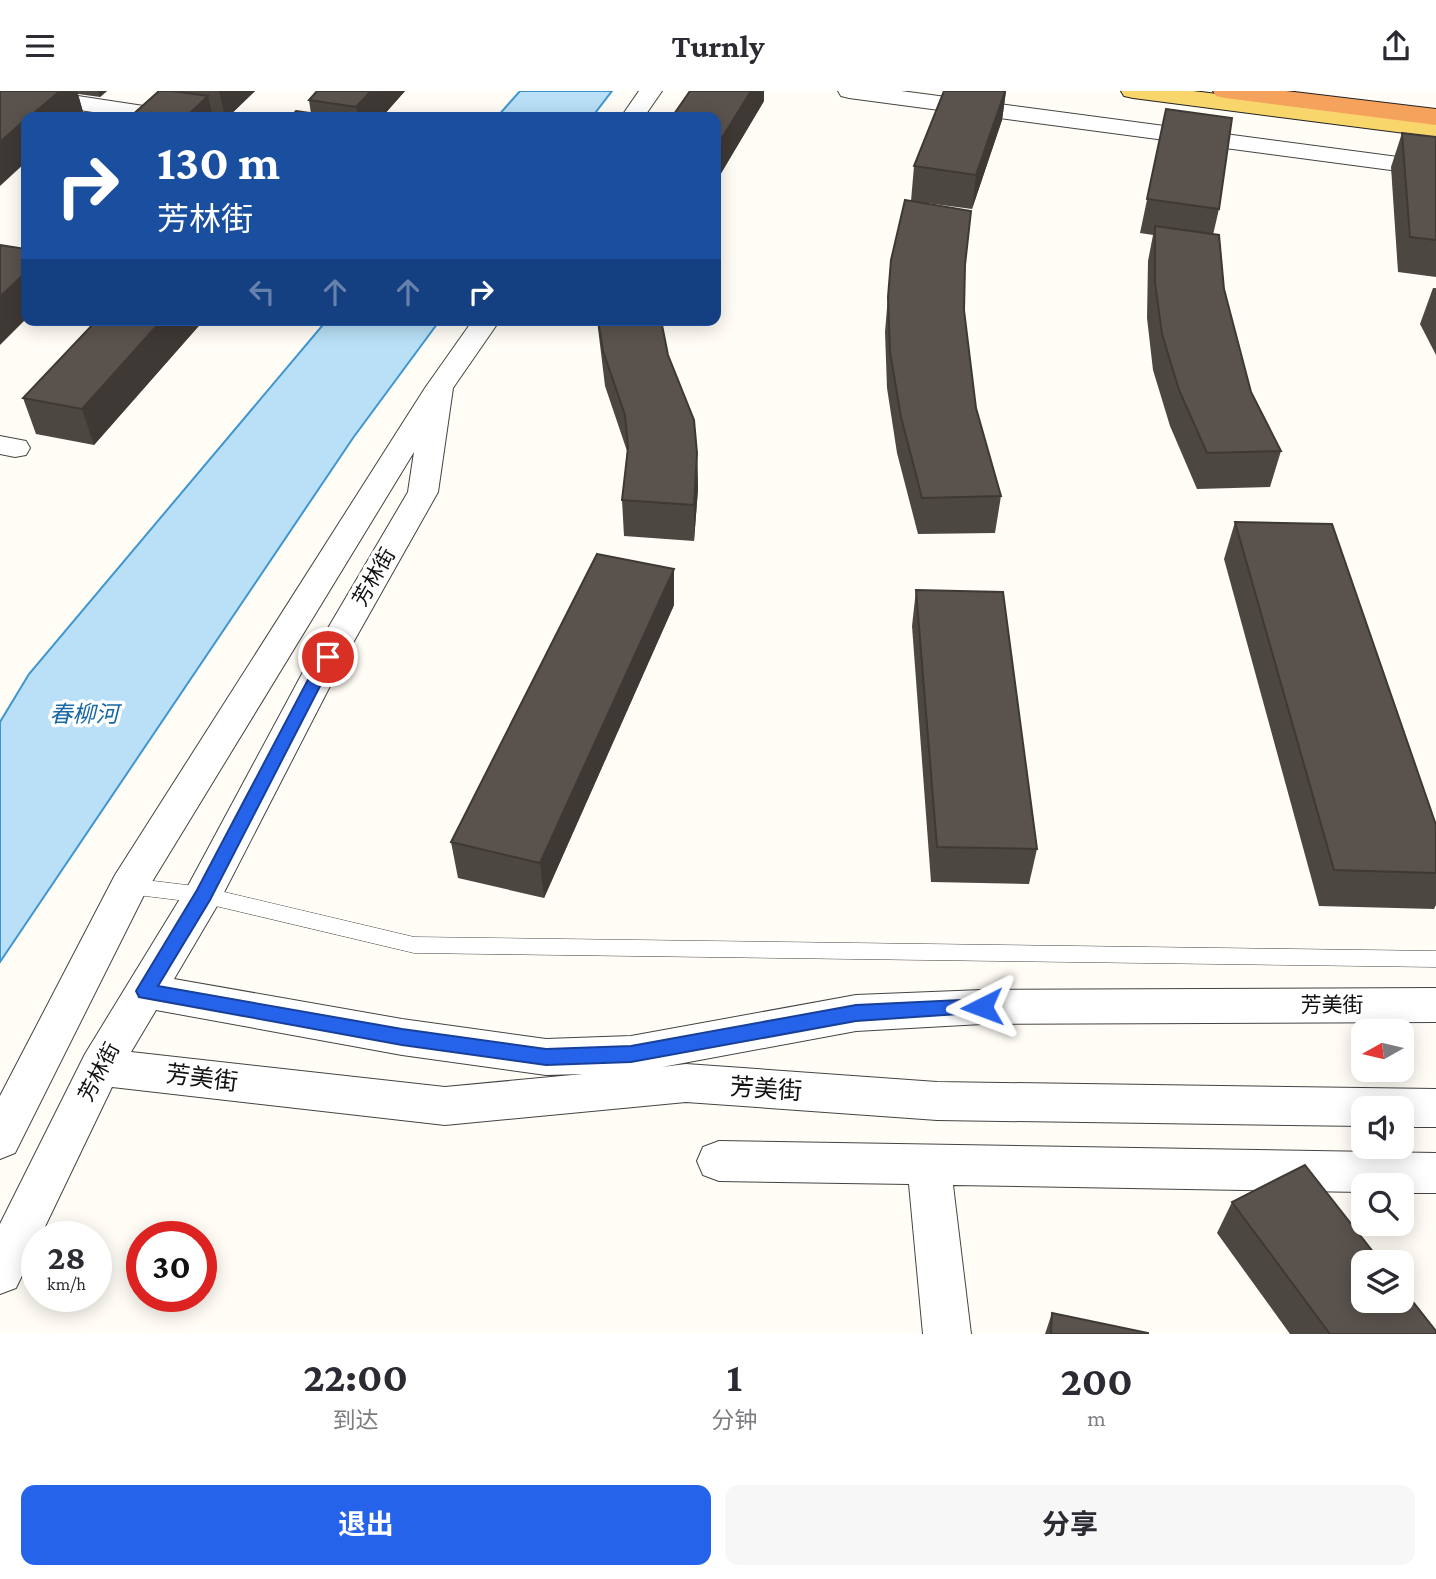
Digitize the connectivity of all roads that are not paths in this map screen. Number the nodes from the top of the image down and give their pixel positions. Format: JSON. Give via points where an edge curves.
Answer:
{"nodes":[{"id":1,"x":0,"y":91,"type":"edge"},
{"id":2,"x":651,"y":91,"type":"edge"},
{"id":3,"x":849,"y":91,"type":"edge"},
{"id":4,"x":1133,"y":91,"type":"edge"},
{"id":5,"x":1225,"y":91,"type":"edge"},
{"id":6,"x":1313,"y":91,"type":"edge"},
{"id":7,"x":1405,"y":91,"type":"edge"},
{"id":8,"x":1436,"y":95,"type":"edge"},
{"id":9,"x":1436,"y":106,"type":"edge"},
{"id":10,"x":137,"y":112,"type":"edge"},
{"id":11,"x":636,"y":112,"type":"edge"},
{"id":12,"x":1436,"y":117,"type":"edge"},
{"id":13,"x":1436,"y":129,"type":"edge"},
{"id":14,"x":1436,"y":169,"type":"edge"},
{"id":15,"x":483,"y":326,"type":"edge"},
{"id":16,"x":439,"y":388,"type":"junction"},
{"id":17,"x":129,"y":886,"type":"junction"},
{"id":18,"x":203,"y":895,"type":"junction"},
{"id":19,"x":1436,"y":958,"type":"edge"},
{"id":20,"x":145,"y":991,"type":"junction"},
{"id":21,"x":1436,"y":1005,"type":"edge"},
{"id":22,"x":100,"y":1067,"type":"junction"},
{"id":23,"x":1436,"y":1108,"type":"edge"},
{"id":24,"x":0,"y":1139,"type":"edge"},
{"id":25,"x":719,"y":1161,"type":"dead end"},
{"id":26,"x":929,"y":1164,"type":"junction"},
{"id":27,"x":1436,"y":1173,"type":"edge"},
{"id":28,"x":0,"y":1272,"type":"edge"},
{"id":29,"x":947,"y":1334,"type":"edge"}],
"edges":[{"from":1,"to":10,"type":"street"},
{"from":2,"to":11,"type":"street"},
{"from":3,"to":14,"type":"street"},
{"from":4,"to":13,"type":"main road"},
{"from":5,"to":12,"type":"highway"},
{"from":6,"to":9,"type":"highway"},
{"from":7,"to":8,"type":"highway"},
{"from":15,"to":16,"type":"street","name":"芳林街"},
{"from":16,"to":17,"type":"street"},
{"from":16,"to":18,"type":"street","name":"芳林街","via":[[423,492],[328,657]]},
{"from":17,"to":18,"type":"lane"},
{"from":17,"to":24,"type":"street"},
{"from":18,"to":19,"type":"lane","via":[[414,945]]},
{"from":18,"to":20,"type":"street","name":"芳林街"},
{"from":20,"to":21,"type":"street","name":"芳美街","via":[[402,1037],[546,1057],[631,1054],[856,1013],[982,1007]]},
{"from":20,"to":22,"type":"street","name":"芳林街"},
{"from":22,"to":23,"type":"street","name":"芳美街","via":[[445,1106],[687,1083],[937,1101]]},
{"from":22,"to":28,"type":"street","name":"芳林街"},
{"from":25,"to":26,"type":"street"},
{"from":26,"to":27,"type":"street"},
{"from":26,"to":29,"type":"street"}]}
